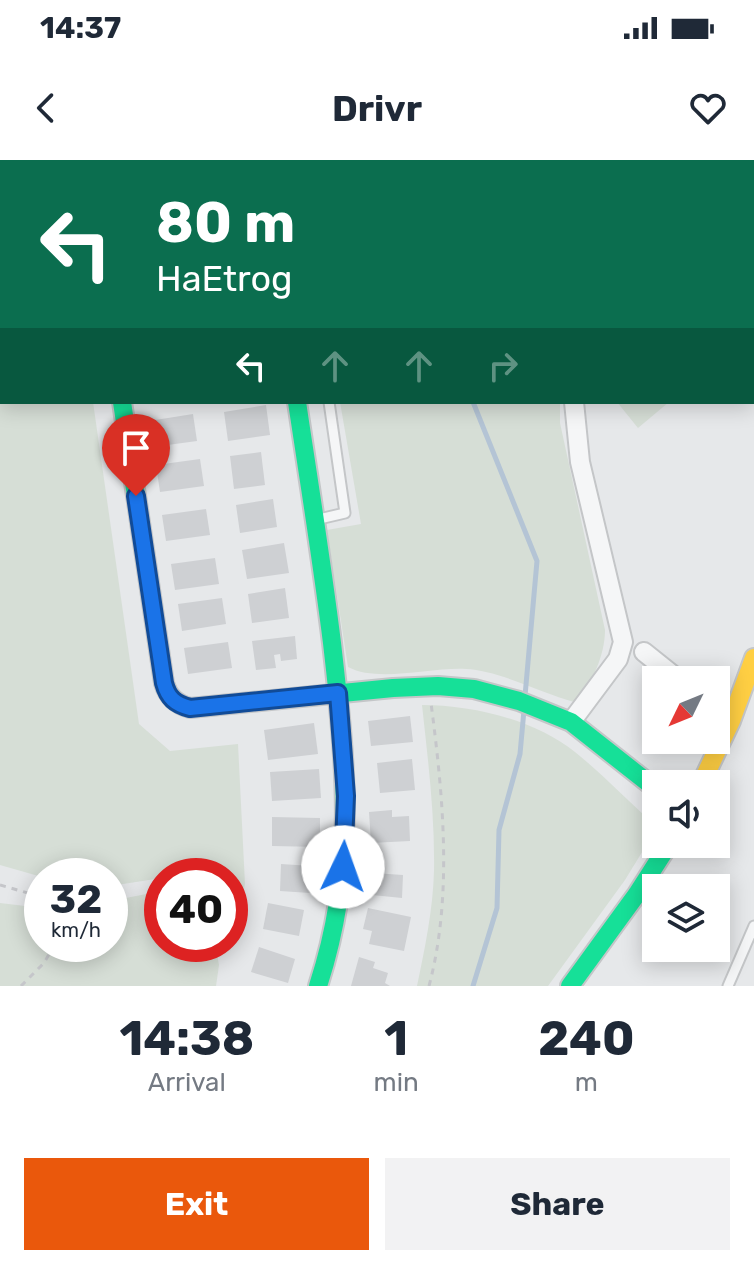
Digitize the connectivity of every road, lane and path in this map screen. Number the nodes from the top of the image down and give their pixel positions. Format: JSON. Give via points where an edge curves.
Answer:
{"nodes":[{"id":1,"x":122,"y":404,"type":"edge"},
{"id":2,"x":297,"y":404,"type":"edge"},
{"id":3,"x":329,"y":404,"type":"edge"},
{"id":4,"x":574,"y":404,"type":"edge"},
{"id":5,"x":315,"y":520,"type":"junction"},
{"id":6,"x":644,"y":652,"type":"dead end"},
{"id":7,"x":754,"y":658,"type":"edge"},
{"id":8,"x":662,"y":666,"type":"edge"},
{"id":9,"x":429,"y":687,"type":"junction"},
{"id":10,"x":749,"y":691,"type":"edge"},
{"id":11,"x":338,"y":693,"type":"junction"},
{"id":12,"x":730,"y":709,"type":"edge"},
{"id":13,"x":571,"y":722,"type":"junction"},
{"id":14,"x":642,"y":778,"type":"edge"},
{"id":15,"x":660,"y":858,"type":"edge"},
{"id":16,"x":0,"y":885,"type":"edge"},
{"id":17,"x":24,"y":892,"type":"edge"},
{"id":18,"x":754,"y":926,"type":"edge"},
{"id":19,"x":45,"y":962,"type":"edge"},
{"id":20,"x":21,"y":986,"type":"edge"},
{"id":21,"x":318,"y":986,"type":"edge"},
{"id":22,"x":429,"y":986,"type":"edge"},
{"id":23,"x":570,"y":986,"type":"edge"},
{"id":24,"x":728,"y":986,"type":"edge"}],
"edges":[{"from":1,"to":11,"type":"street","via":[[170,698],[190,708]]},
{"from":2,"to":5,"type":"street"},
{"from":3,"to":5,"type":"lane","via":[[345,513]]},
{"from":4,"to":13,"type":"street","via":[[580,462],[623,642],[618,659]]},
{"from":5,"to":11,"type":"street"},
{"from":6,"to":8,"type":"street"},
{"from":7,"to":10,"type":"street"},
{"from":9,"to":11,"type":"street"},
{"from":9,"to":13,"type":"street","via":[[474,689]]},
{"from":9,"to":22,"type":"path","via":[[440,769],[442,862],[440,926]]},
{"from":10,"to":12,"type":"street"},
{"from":11,"to":21,"type":"street","via":[[346,845],[335,921]]},
{"from":13,"to":14,"type":"street"},
{"from":15,"to":23,"type":"street"},
{"from":16,"to":17,"type":"path"},
{"from":18,"to":24,"type":"lane"},
{"from":19,"to":20,"type":"path"}]}
